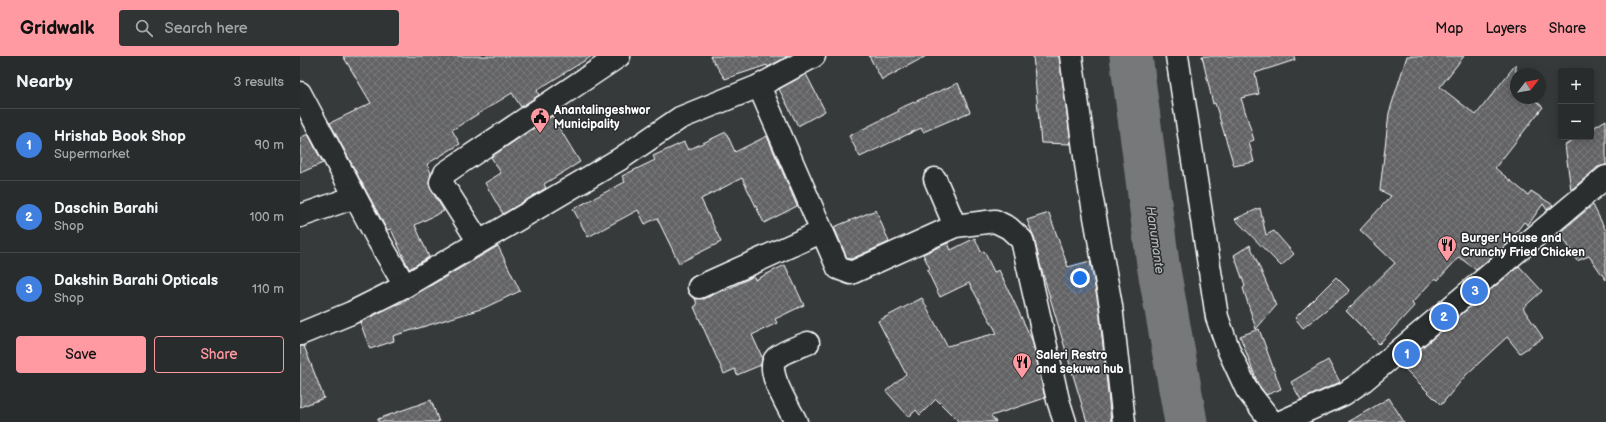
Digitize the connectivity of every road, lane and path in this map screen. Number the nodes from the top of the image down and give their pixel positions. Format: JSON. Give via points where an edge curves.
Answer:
{"nodes":[{"id":1,"x":619,"y":56,"type":"edge"},
{"id":2,"x":814,"y":56,"type":"edge"},
{"id":3,"x":1071,"y":56,"type":"edge"},
{"id":4,"x":1177,"y":56,"type":"edge"},
{"id":5,"x":759,"y":86,"type":"junction"},
{"id":6,"x":300,"y":93,"type":"edge"},
{"id":7,"x":1606,"y":177,"type":"edge"},
{"id":8,"x":935,"y":179,"type":"dead end"},
{"id":9,"x":355,"y":197,"type":"junction"},
{"id":10,"x":300,"y":216,"type":"edge"},
{"id":11,"x":955,"y":226,"type":"junction"},
{"id":12,"x":821,"y":232,"type":"junction"},
{"id":13,"x":479,"y":242,"type":"junction"},
{"id":14,"x":405,"y":286,"type":"junction"},
{"id":15,"x":699,"y":288,"type":"dead end"},
{"id":16,"x":300,"y":334,"type":"edge"},
{"id":17,"x":808,"y":343,"type":"dead end"},
{"id":18,"x":796,"y":422,"type":"edge"},
{"id":19,"x":1065,"y":422,"type":"edge"},
{"id":20,"x":1124,"y":422,"type":"edge"},
{"id":21,"x":1272,"y":422,"type":"edge"},
{"id":22,"x":1281,"y":422,"type":"edge"}],
"edges":[{"from":1,"to":13,"type":"street","via":[[445,173],[442,182]]},
{"from":2,"to":5,"type":"street"},
{"from":3,"to":20,"type":"street","via":[[1088,178],[1111,306]]},
{"from":4,"to":21,"type":"street","via":[[1217,317],[1247,390]]},
{"from":5,"to":12,"type":"street"},
{"from":5,"to":13,"type":"street","via":[[680,118],[620,159]]},
{"from":6,"to":9,"type":"street"},
{"from":7,"to":22,"type":"street","via":[[1363,381],[1344,394]]},
{"from":8,"to":11,"type":"street"},
{"from":9,"to":10,"type":"street"},
{"from":9,"to":14,"type":"street"},
{"from":11,"to":12,"type":"street","via":[[851,273],[838,268]]},
{"from":11,"to":19,"type":"street","via":[[995,221],[1009,228],[1022,240]]},
{"from":12,"to":15,"type":"street"},
{"from":13,"to":14,"type":"street"},
{"from":14,"to":16,"type":"street","via":[[351,313]]},
{"from":17,"to":18,"type":"street","via":[[778,357],[773,362],[775,380]]}]}
